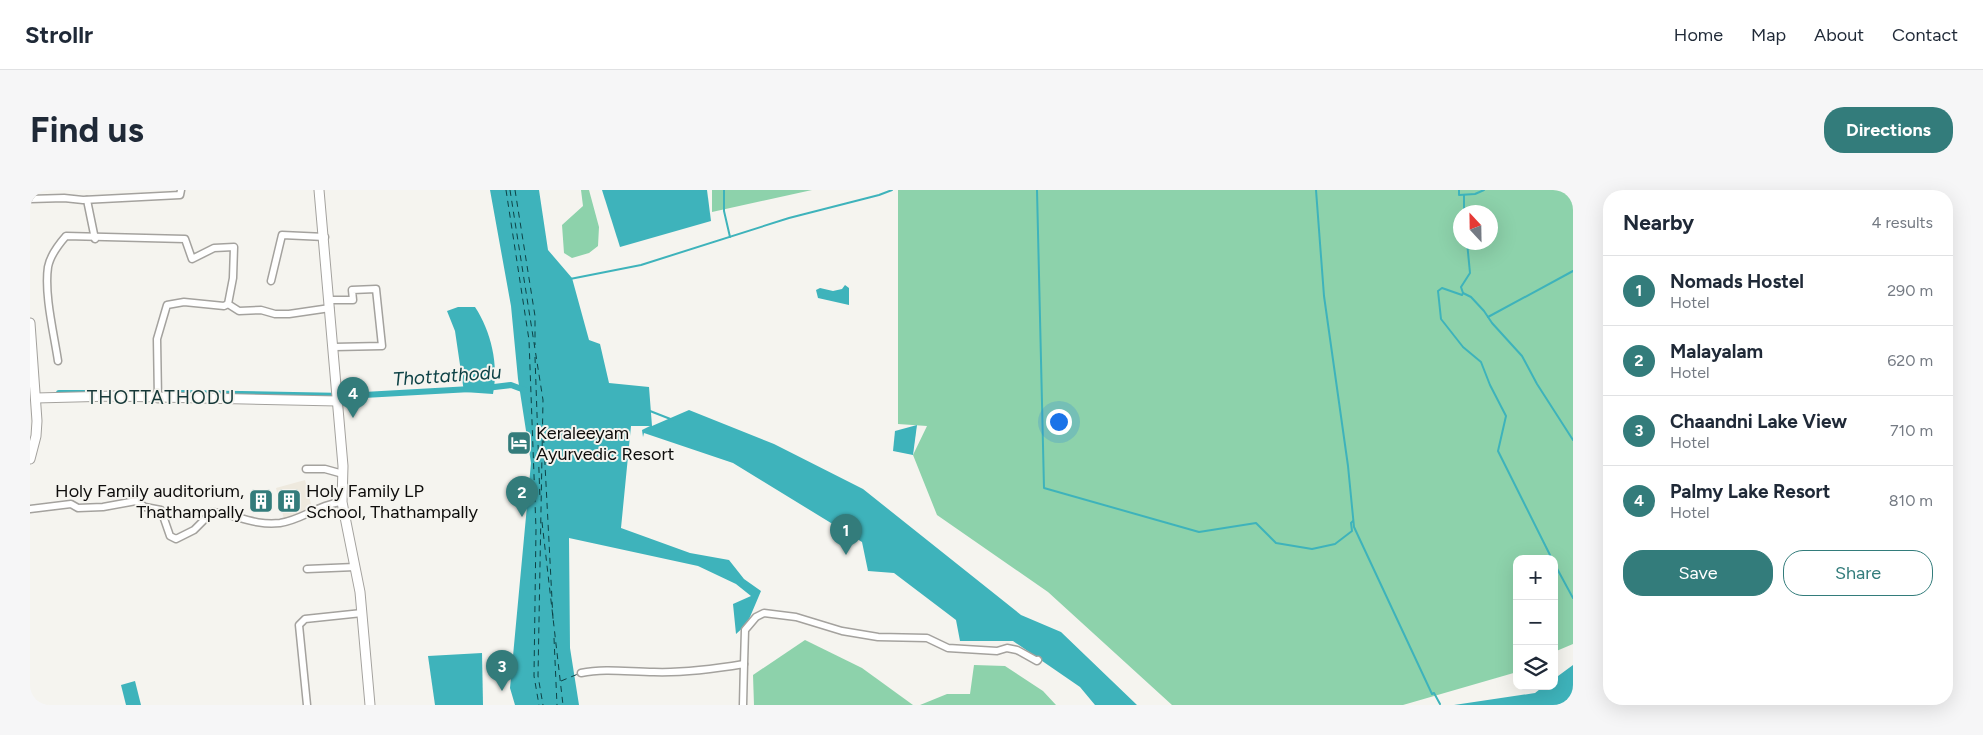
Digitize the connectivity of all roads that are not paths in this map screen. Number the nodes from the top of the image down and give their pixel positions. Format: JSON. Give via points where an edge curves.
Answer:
{"nodes":[{"id":1,"x":181,"y":190,"type":"edge"},
{"id":2,"x":319,"y":190,"type":"edge"},
{"id":3,"x":30,"y":199,"type":"edge"},
{"id":4,"x":87,"y":200,"type":"junction"},
{"id":5,"x":324,"y":237,"type":"junction"},
{"id":6,"x":95,"y":239,"type":"junction"},
{"id":7,"x":271,"y":281,"type":"dead end"},
{"id":8,"x":228,"y":304,"type":"junction"},
{"id":9,"x":330,"y":304,"type":"junction"},
{"id":10,"x":30,"y":323,"type":"edge"},
{"id":11,"x":334,"y":347,"type":"junction"},
{"id":12,"x":58,"y":361,"type":"dead end"},
{"id":13,"x":36,"y":395,"type":"junction"},
{"id":14,"x":158,"y":396,"type":"junction"},
{"id":15,"x":337,"y":398,"type":"junction"},
{"id":16,"x":30,"y":459,"type":"edge"},
{"id":17,"x":306,"y":469,"type":"dead end"},
{"id":18,"x":343,"y":474,"type":"junction"},
{"id":19,"x":342,"y":502,"type":"junction"},
{"id":20,"x":30,"y":509,"type":"edge"},
{"id":21,"x":355,"y":568,"type":"junction"},
{"id":22,"x":307,"y":569,"type":"dead end"},
{"id":23,"x":362,"y":613,"type":"junction"},
{"id":24,"x":1038,"y":660,"type":"dead end"},
{"id":25,"x":744,"y":664,"type":"junction"},
{"id":26,"x":581,"y":673,"type":"dead end"},
{"id":27,"x":307,"y":705,"type":"edge"},
{"id":28,"x":370,"y":705,"type":"edge"},
{"id":29,"x":743,"y":705,"type":"edge"}],
"edges":[{"from":1,"to":4,"type":"street","via":[[180,195]]},
{"from":2,"to":5,"type":"main road"},
{"from":3,"to":4,"type":"street"},
{"from":4,"to":6,"type":"street"},
{"from":5,"to":7,"type":"street","via":[[282,235]]},
{"from":5,"to":9,"type":"main road"},
{"from":6,"to":8,"type":"street","via":[[185,239],[192,259],[214,248],[234,247]]},
{"from":6,"to":12,"type":"street","via":[[66,236],[48,266]]},
{"from":8,"to":9,"type":"street","via":[[238,311],[261,310],[275,314],[289,314]]},
{"from":8,"to":14,"type":"street","via":[[167,304],[157,339]]},
{"from":9,"to":11,"type":"main road"},
{"from":9,"to":11,"type":"street","via":[[353,300],[352,290],[376,289],[382,346]]},
{"from":10,"to":13,"type":"main road"},
{"from":11,"to":15,"type":"main road"},
{"from":13,"to":14,"type":"main road"},
{"from":13,"to":16,"type":"main road","via":[[36,436]]},
{"from":14,"to":15,"type":"main road"},
{"from":15,"to":18,"type":"main road"},
{"from":17,"to":18,"type":"street","via":[[325,469]]},
{"from":18,"to":19,"type":"main road"},
{"from":19,"to":20,"type":"street","via":[[279,523],[250,522],[212,512],[194,530],[176,539],[170,536],[161,510],[145,508],[136,501],[103,507],[78,508],[71,504]]},
{"from":19,"to":21,"type":"main road"},
{"from":21,"to":22,"type":"street"},
{"from":21,"to":23,"type":"main road"},
{"from":23,"to":27,"type":"street","via":[[305,619],[299,624]]},
{"from":23,"to":28,"type":"main road"},
{"from":24,"to":25,"type":"street","via":[[1007,648],[997,651],[948,648],[927,638],[842,631],[764,613],[745,630]]},
{"from":25,"to":26,"type":"street","via":[[702,670]]},
{"from":25,"to":29,"type":"street"}]}
